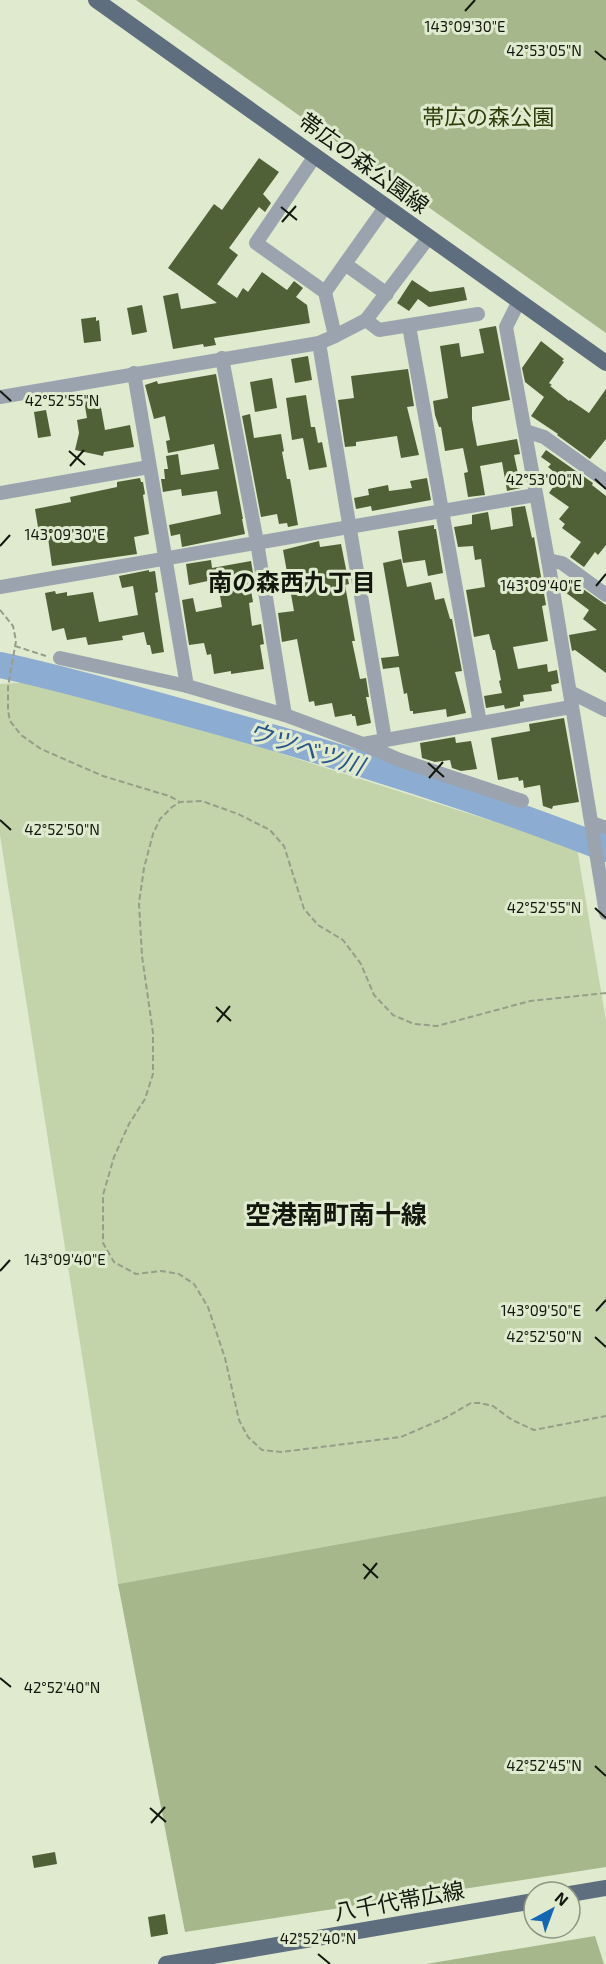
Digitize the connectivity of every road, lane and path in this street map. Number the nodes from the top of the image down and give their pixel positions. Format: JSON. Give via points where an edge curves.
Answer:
{"nodes":[{"id":1,"x":96,"y":0,"type":"edge"},
{"id":2,"x":315,"y":156,"type":"junction"},
{"id":3,"x":386,"y":206,"type":"junction"},
{"id":4,"x":429,"y":237,"type":"junction"},
{"id":5,"x":345,"y":264,"type":"junction"},
{"id":6,"x":325,"y":292,"type":"junction"},
{"id":7,"x":387,"y":294,"type":"junction"},
{"id":8,"x":519,"y":301,"type":"junction"},
{"id":9,"x":478,"y":314,"type":"dead end"},
{"id":10,"x":366,"y":320,"type":"junction"},
{"id":11,"x":410,"y":326,"type":"junction"},
{"id":12,"x":335,"y":336,"type":"junction"},
{"id":13,"x":319,"y":343,"type":"junction"},
{"id":14,"x":222,"y":358,"type":"junction"},
{"id":15,"x":606,"y":363,"type":"edge"},
{"id":16,"x":134,"y":373,"type":"junction"},
{"id":17,"x":0,"y":397,"type":"edge"},
{"id":18,"x":525,"y":431,"type":"junction"},
{"id":19,"x":149,"y":467,"type":"junction"},
{"id":20,"x":606,"y":481,"type":"edge"},
{"id":21,"x":0,"y":493,"type":"edge"},
{"id":22,"x":535,"y":495,"type":"junction"},
{"id":23,"x":442,"y":511,"type":"junction"},
{"id":24,"x":348,"y":526,"type":"junction"},
{"id":25,"x":257,"y":542,"type":"junction"},
{"id":26,"x":165,"y":557,"type":"junction"},
{"id":27,"x":548,"y":560,"type":"junction"},
{"id":28,"x":0,"y":587,"type":"edge"},
{"id":29,"x":606,"y":595,"type":"edge"},
{"id":30,"x":0,"y":610,"type":"edge"},
{"id":31,"x":15,"y":646,"type":"junction"},
{"id":32,"x":60,"y":658,"type":"joint"},
{"id":33,"x":187,"y":687,"type":"junction"},
{"id":34,"x":570,"y":692,"type":"junction"},
{"id":35,"x":571,"y":707,"type":"junction"},
{"id":36,"x":606,"y":710,"type":"edge"},
{"id":37,"x":285,"y":715,"type":"junction"},
{"id":38,"x":480,"y":723,"type":"junction"},
{"id":39,"x":385,"y":740,"type":"junction"},
{"id":40,"x":363,"y":744,"type":"junction"},
{"id":41,"x":522,"y":801,"type":"dead end"},
{"id":42,"x":180,"y":802,"type":"junction"},
{"id":43,"x":597,"y":827,"type":"edge"},
{"id":44,"x":603,"y":879,"type":"edge"},
{"id":45,"x":606,"y":913,"type":"edge"},
{"id":46,"x":606,"y":993,"type":"edge"},
{"id":47,"x":606,"y":1416,"type":"edge"},
{"id":48,"x":606,"y":1888,"type":"edge"},
{"id":49,"x":582,"y":1892,"type":"edge"},
{"id":50,"x":522,"y":1902,"type":"edge"},
{"id":51,"x":166,"y":1964,"type":"edge"}],
"edges":[{"from":1,"to":2,"type":"main road","name":"帯広の森公園線"},
{"from":2,"to":3,"type":"main road","name":"帯広の森公園線"},
{"from":2,"to":6,"type":"street","via":[[256,243]]},
{"from":3,"to":4,"type":"main road","name":"帯広の森公園線"},
{"from":3,"to":5,"type":"street"},
{"from":4,"to":7,"type":"street"},
{"from":4,"to":8,"type":"main road","name":"帯広の森公園線"},
{"from":5,"to":6,"type":"street"},
{"from":5,"to":7,"type":"street"},
{"from":6,"to":12,"type":"street"},
{"from":7,"to":10,"type":"street"},
{"from":8,"to":15,"type":"main road","name":"帯広の森公園線"},
{"from":8,"to":18,"type":"street","via":[[506,327]]},
{"from":9,"to":11,"type":"street"},
{"from":10,"to":11,"type":"street","via":[[379,330]]},
{"from":10,"to":12,"type":"street"},
{"from":11,"to":23,"type":"street"},
{"from":12,"to":13,"type":"street"},
{"from":13,"to":14,"type":"street"},
{"from":13,"to":24,"type":"street"},
{"from":14,"to":16,"type":"street"},
{"from":14,"to":25,"type":"street"},
{"from":16,"to":17,"type":"street"},
{"from":16,"to":19,"type":"street"},
{"from":18,"to":20,"type":"street","via":[[544,437]]},
{"from":18,"to":22,"type":"street"},
{"from":19,"to":21,"type":"street"},
{"from":19,"to":26,"type":"street"},
{"from":22,"to":23,"type":"street"},
{"from":22,"to":27,"type":"street"},
{"from":23,"to":24,"type":"street"},
{"from":23,"to":38,"type":"street"},
{"from":24,"to":25,"type":"street"},
{"from":24,"to":39,"type":"street"},
{"from":25,"to":26,"type":"street"},
{"from":25,"to":37,"type":"street"},
{"from":26,"to":28,"type":"street"},
{"from":26,"to":33,"type":"street"},
{"from":27,"to":29,"type":"street","via":[[562,563]]},
{"from":27,"to":34,"type":"street"},
{"from":30,"to":31,"type":"path","via":[[13,626]]},
{"from":31,"to":32,"type":"path"},
{"from":31,"to":42,"type":"path","via":[[8,710],[10,721],[21,735],[41,749],[103,776]]},
{"from":32,"to":33,"type":"street"},
{"from":33,"to":37,"type":"street"},
{"from":34,"to":35,"type":"street"},
{"from":34,"to":36,"type":"street"},
{"from":35,"to":38,"type":"street"},
{"from":35,"to":43,"type":"street"},
{"from":37,"to":40,"type":"street"},
{"from":38,"to":39,"type":"street"},
{"from":39,"to":40,"type":"street"},
{"from":40,"to":41,"type":"street"},
{"from":42,"to":46,"type":"path","via":[[202,801],[270,830],[284,846],[304,909],[318,925],[343,940],[361,964],[374,994],[393,1015],[414,1024],[437,1026],[530,1001]]},
{"from":42,"to":47,"type":"path","via":[[160,819],[144,867],[140,903],[142,956],[153,1033],[153,1074],[145,1099],[114,1156],[103,1195],[103,1244],[114,1262],[136,1274],[179,1274],[194,1284],[208,1307],[225,1358],[239,1420],[248,1437],[262,1450],[281,1452],[401,1437],[471,1403],[493,1406],[534,1431]]},
{"from":43,"to":44,"type":"street","via":[[598,862]]},
{"from":44,"to":45,"type":"street"},
{"from":48,"to":49,"type":"main road"},
{"from":50,"to":51,"type":"main road","name":"八千代帯広線"}]}
